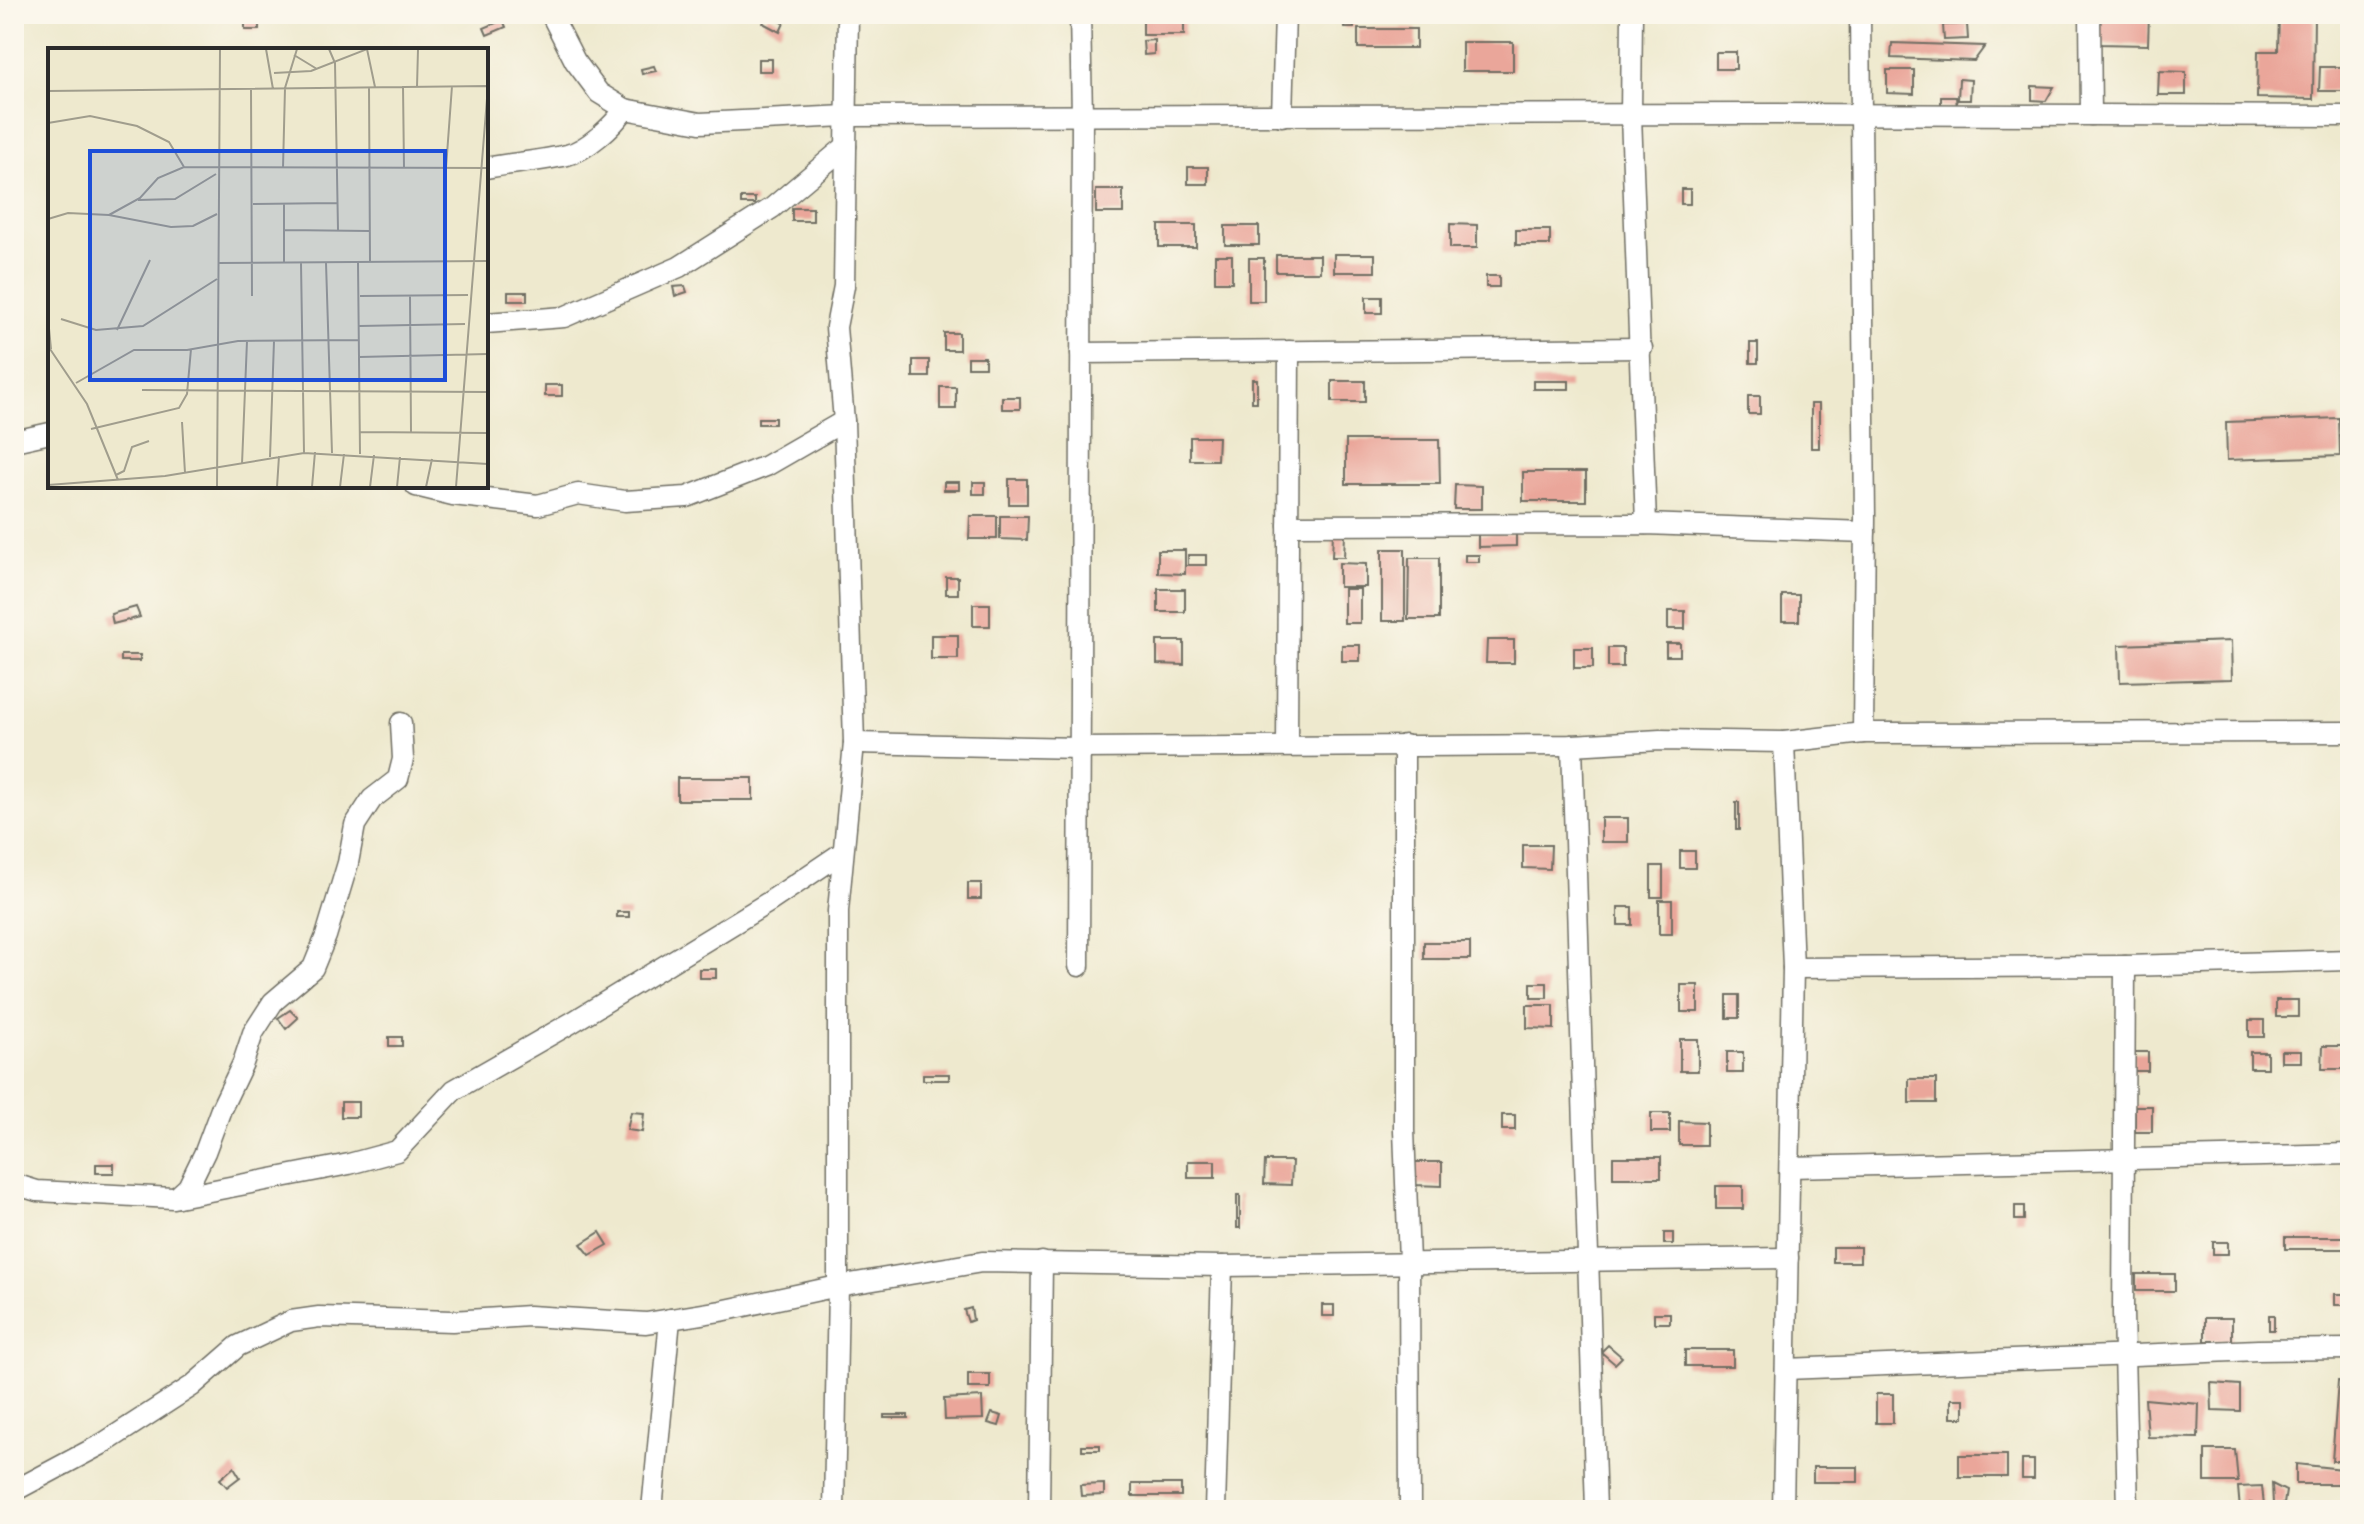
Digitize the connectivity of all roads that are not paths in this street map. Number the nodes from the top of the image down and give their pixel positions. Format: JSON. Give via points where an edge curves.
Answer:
{"nodes":[{"id":1,"x":551,"y":14,"type":"edge"},
{"id":2,"x":848,"y":14,"type":"edge"},
{"id":3,"x":1080,"y":14,"type":"edge"},
{"id":4,"x":1285,"y":14,"type":"edge"},
{"id":5,"x":1632,"y":14,"type":"edge"},
{"id":6,"x":1860,"y":14,"type":"edge"},
{"id":7,"x":2090,"y":14,"type":"edge"},
{"id":8,"x":625,"y":109,"type":"junction"},
{"id":9,"x":1861,"y":114,"type":"junction"},
{"id":10,"x":1082,"y":115,"type":"junction"},
{"id":11,"x":1631,"y":115,"type":"junction"},
{"id":12,"x":2091,"y":115,"type":"junction"},
{"id":13,"x":846,"y":116,"type":"junction"},
{"id":14,"x":1282,"y":116,"type":"junction"},
{"id":15,"x":2350,"y":116,"type":"edge"},
{"id":16,"x":846,"y":146,"type":"junction"},
{"id":17,"x":488,"y":168,"type":"edge"},
{"id":18,"x":488,"y":323,"type":"edge"},
{"id":19,"x":1642,"y":348,"type":"junction"},
{"id":20,"x":1289,"y":351,"type":"junction"},
{"id":21,"x":1081,"y":353,"type":"junction"},
{"id":22,"x":844,"y":421,"type":"junction"},
{"id":23,"x":48,"y":433,"type":"edge"},
{"id":24,"x":14,"y":441,"type":"edge"},
{"id":25,"x":424,"y":488,"type":"edge"},
{"id":26,"x":1646,"y":524,"type":"junction"},
{"id":27,"x":1288,"y":525,"type":"junction"},
{"id":28,"x":1865,"y":532,"type":"junction"},
{"id":29,"x":401,"y":723,"type":"dead end"},
{"id":30,"x":2350,"y":732,"type":"edge"},
{"id":31,"x":1863,"y":733,"type":"junction"},
{"id":32,"x":1784,"y":742,"type":"junction"},
{"id":33,"x":854,"y":743,"type":"junction"},
{"id":34,"x":1404,"y":745,"type":"junction"},
{"id":35,"x":1572,"y":745,"type":"junction"},
{"id":36,"x":1287,"y":746,"type":"junction"},
{"id":37,"x":1079,"y":748,"type":"junction"},
{"id":38,"x":843,"y":852,"type":"junction"},
{"id":39,"x":2350,"y":960,"type":"edge"},
{"id":40,"x":1079,"y":966,"type":"dead end"},
{"id":41,"x":2125,"y":966,"type":"junction"},
{"id":42,"x":1793,"y":968,"type":"junction"},
{"id":43,"x":2350,"y":1154,"type":"edge"},
{"id":44,"x":2124,"y":1159,"type":"junction"},
{"id":45,"x":1790,"y":1167,"type":"junction"},
{"id":46,"x":14,"y":1184,"type":"edge"},
{"id":47,"x":177,"y":1197,"type":"junction"},
{"id":48,"x":1788,"y":1258,"type":"junction"},
{"id":49,"x":1590,"y":1260,"type":"junction"},
{"id":50,"x":1042,"y":1262,"type":"junction"},
{"id":51,"x":1409,"y":1262,"type":"junction"},
{"id":52,"x":1222,"y":1266,"type":"junction"},
{"id":53,"x":838,"y":1286,"type":"junction"},
{"id":54,"x":670,"y":1319,"type":"junction"},
{"id":55,"x":2350,"y":1349,"type":"edge"},
{"id":56,"x":2124,"y":1355,"type":"junction"},
{"id":57,"x":1786,"y":1369,"type":"junction"},
{"id":58,"x":14,"y":1491,"type":"edge"},
{"id":59,"x":652,"y":1510,"type":"edge"},
{"id":60,"x":834,"y":1510,"type":"edge"},
{"id":61,"x":1039,"y":1510,"type":"edge"},
{"id":62,"x":1215,"y":1510,"type":"edge"},
{"id":63,"x":1410,"y":1510,"type":"edge"},
{"id":64,"x":1596,"y":1510,"type":"edge"},
{"id":65,"x":1783,"y":1510,"type":"edge"},
{"id":66,"x":2128,"y":1510,"type":"edge"}],
"edges":[{"from":1,"to":8,"type":"street","via":[[599,93]]},
{"from":2,"to":13,"type":"street"},
{"from":3,"to":10,"type":"street"},
{"from":4,"to":14,"type":"street"},
{"from":5,"to":11,"type":"street"},
{"from":6,"to":9,"type":"street"},
{"from":7,"to":12,"type":"street"},
{"from":8,"to":13,"type":"street","via":[[700,123]]},
{"from":8,"to":17,"type":"street","via":[[601,135],[569,155]]},
{"from":9,"to":11,"type":"street"},
{"from":9,"to":12,"type":"street"},
{"from":9,"to":28,"type":"street"},
{"from":10,"to":13,"type":"street"},
{"from":10,"to":14,"type":"street"},
{"from":10,"to":21,"type":"street"},
{"from":11,"to":14,"type":"street"},
{"from":11,"to":19,"type":"street"},
{"from":12,"to":15,"type":"street"},
{"from":13,"to":16,"type":"street"},
{"from":16,"to":18,"type":"street","via":[[772,208],[679,267],[564,317]]},
{"from":16,"to":22,"type":"street","via":[[844,286],[836,327]]},
{"from":19,"to":20,"type":"street"},
{"from":19,"to":26,"type":"street"},
{"from":20,"to":21,"type":"street"},
{"from":20,"to":27,"type":"street"},
{"from":21,"to":37,"type":"street"},
{"from":22,"to":25,"type":"street","via":[[766,466],[687,497],[625,501],[578,494],[538,505]]},
{"from":22,"to":33,"type":"street"},
{"from":23,"to":24,"type":"street"},
{"from":26,"to":27,"type":"street"},
{"from":26,"to":28,"type":"street"},
{"from":27,"to":36,"type":"street"},
{"from":28,"to":31,"type":"street"},
{"from":29,"to":47,"type":"street","via":[[398,779],[372,799],[355,825],[313,968],[273,1002],[253,1033],[205,1152],[188,1187]]},
{"from":30,"to":31,"type":"street"},
{"from":31,"to":32,"type":"street"},
{"from":32,"to":35,"type":"street"},
{"from":32,"to":42,"type":"street"},
{"from":33,"to":37,"type":"street"},
{"from":33,"to":38,"type":"street"},
{"from":34,"to":35,"type":"street"},
{"from":34,"to":36,"type":"street"},
{"from":34,"to":51,"type":"street"},
{"from":35,"to":49,"type":"street"},
{"from":36,"to":37,"type":"street"},
{"from":37,"to":40,"type":"street"},
{"from":38,"to":47,"type":"street","via":[[769,902],[454,1090],[397,1151]]},
{"from":38,"to":53,"type":"street","via":[[838,911]]},
{"from":39,"to":41,"type":"street"},
{"from":41,"to":42,"type":"street"},
{"from":41,"to":44,"type":"street"},
{"from":42,"to":45,"type":"street"},
{"from":43,"to":44,"type":"street"},
{"from":44,"to":45,"type":"street"},
{"from":44,"to":56,"type":"street"},
{"from":45,"to":48,"type":"street"},
{"from":46,"to":47,"type":"street","via":[[77,1195]]},
{"from":48,"to":49,"type":"street"},
{"from":48,"to":57,"type":"street"},
{"from":49,"to":51,"type":"street"},
{"from":49,"to":64,"type":"street"},
{"from":50,"to":52,"type":"street"},
{"from":50,"to":53,"type":"street","via":[[982,1262]]},
{"from":50,"to":61,"type":"street"},
{"from":51,"to":52,"type":"street"},
{"from":51,"to":63,"type":"street"},
{"from":52,"to":62,"type":"street"},
{"from":53,"to":54,"type":"street"},
{"from":53,"to":60,"type":"street"},
{"from":54,"to":58,"type":"street","via":[[291,1321],[238,1346],[192,1386],[104,1443]]},
{"from":54,"to":59,"type":"street"},
{"from":55,"to":56,"type":"street"},
{"from":56,"to":57,"type":"street"},
{"from":56,"to":66,"type":"street"},
{"from":57,"to":65,"type":"street"}]}
